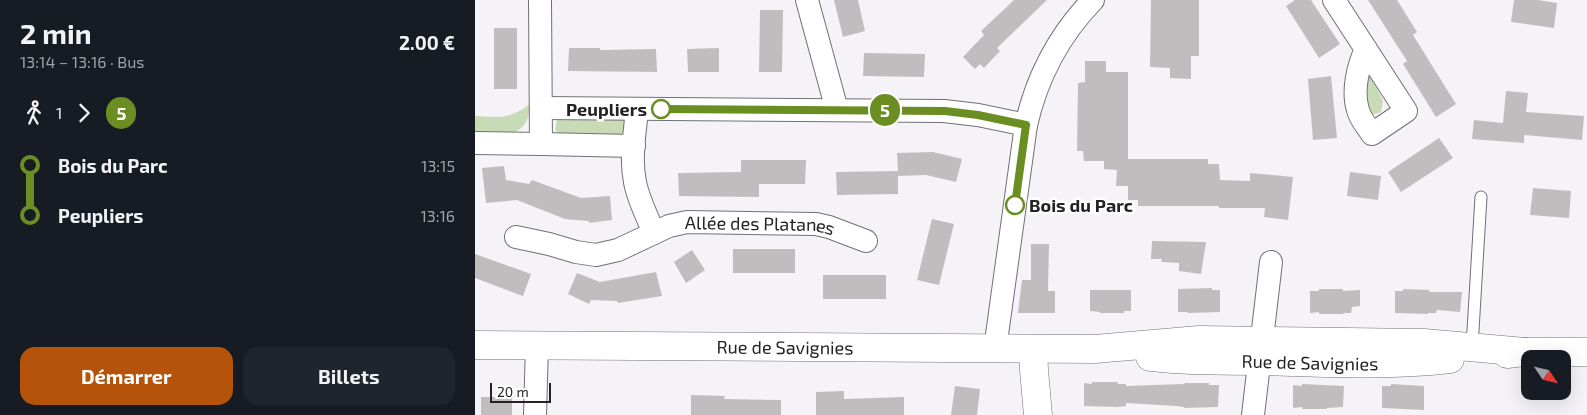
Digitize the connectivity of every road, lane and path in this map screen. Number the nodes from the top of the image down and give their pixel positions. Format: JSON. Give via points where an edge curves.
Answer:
{"nodes":[{"id":1,"x":540,"y":0,"type":"edge"},
{"id":2,"x":807,"y":0,"type":"edge"},
{"id":3,"x":1093,"y":0,"type":"edge"},
{"id":4,"x":1334,"y":0,"type":"edge"},
{"id":5,"x":1366,"y":49,"type":"dead end"},
{"id":6,"x":541,"y":108,"type":"junction"},
{"id":7,"x":637,"y":109,"type":"junction"},
{"id":8,"x":837,"y":110,"type":"junction"},
{"id":9,"x":1026,"y":125,"type":"junction"},
{"id":10,"x":475,"y":143,"type":"edge"},
{"id":11,"x":541,"y":144,"type":"junction"},
{"id":12,"x":634,"y":146,"type":"junction"},
{"id":13,"x":1481,"y":197,"type":"dead end"},
{"id":14,"x":654,"y":233,"type":"junction"},
{"id":15,"x":516,"y":237,"type":"dead end"},
{"id":16,"x":866,"y":241,"type":"dead end"},
{"id":17,"x":1271,"y":262,"type":"dead end"},
{"id":18,"x":475,"y":345,"type":"edge"},
{"id":19,"x":537,"y":345,"type":"junction"},
{"id":20,"x":995,"y":349,"type":"junction"},
{"id":21,"x":1033,"y":349,"type":"junction"},
{"id":22,"x":1260,"y":351,"type":"junction"},
{"id":23,"x":1471,"y":352,"type":"junction"},
{"id":24,"x":1587,"y":352,"type":"edge"},
{"id":25,"x":535,"y":415,"type":"edge"},
{"id":26,"x":1038,"y":415,"type":"edge"},
{"id":27,"x":1253,"y":415,"type":"edge"}],
"edges":[{"from":1,"to":6,"type":"street"},
{"from":2,"to":8,"type":"street"},
{"from":3,"to":9,"type":"street","via":[[1048,62]]},
{"from":4,"to":5,"type":"street"},
{"from":6,"to":7,"type":"street"},
{"from":6,"to":11,"type":"street"},
{"from":7,"to":8,"type":"street"},
{"from":7,"to":12,"type":"street"},
{"from":8,"to":9,"type":"street","via":[[960,112]]},
{"from":9,"to":20,"type":"street"},
{"from":10,"to":11,"type":"street"},
{"from":11,"to":12,"type":"street"},
{"from":12,"to":14,"type":"street","via":[[635,184]]},
{"from":13,"to":23,"type":"lane"},
{"from":14,"to":15,"type":"street","name":"Allée des Platanes","via":[[618,250],[596,255]]},
{"from":14,"to":16,"type":"street","name":"Allée des Platanes","via":[[687,222],[806,222],[829,226]]},
{"from":17,"to":22,"type":"street"},
{"from":18,"to":19,"type":"street","name":"Rue de Savignies"},
{"from":19,"to":20,"type":"street","name":"Rue de Savignies"},
{"from":19,"to":25,"type":"street"},
{"from":20,"to":21,"type":"street","name":"Rue de Savignies"},
{"from":21,"to":22,"type":"street","name":"Rue de Savignies","via":[[1095,349],[1165,359]]},
{"from":21,"to":26,"type":"street"},
{"from":22,"to":23,"type":"street","name":"Rue de Savignies","via":[[1414,362]]},
{"from":22,"to":27,"type":"street"},
{"from":23,"to":24,"type":"street","name":"Rue de Savignies"}]}
